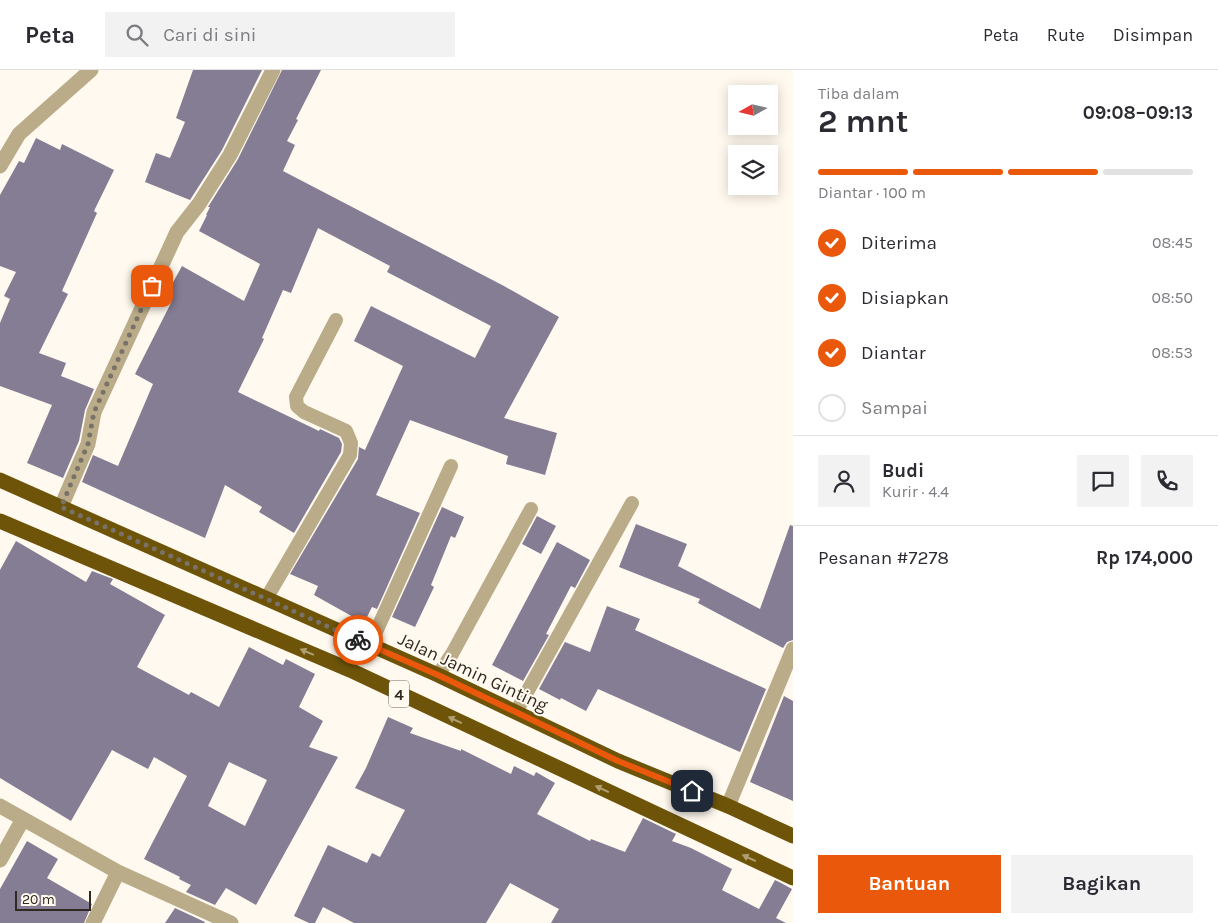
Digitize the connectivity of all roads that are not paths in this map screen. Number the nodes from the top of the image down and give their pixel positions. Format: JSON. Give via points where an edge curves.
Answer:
{"nodes":[{"id":1,"x":91,"y":70,"type":"edge"},
{"id":2,"x":273,"y":70,"type":"edge"},
{"id":3,"x":0,"y":166,"type":"edge"},
{"id":4,"x":336,"y":320,"type":"dead end"},
{"id":5,"x":451,"y":466,"type":"dead end"},
{"id":6,"x":0,"y":480,"type":"edge"},
{"id":7,"x":632,"y":503,"type":"dead end"},
{"id":8,"x":61,"y":507,"type":"junction"},
{"id":9,"x":532,"y":509,"type":"dead end"},
{"id":10,"x":0,"y":521,"type":"edge"},
{"id":11,"x":266,"y":599,"type":"junction"},
{"id":12,"x":370,"y":645,"type":"junction"},
{"id":13,"x":793,"y":649,"type":"edge"},
{"id":14,"x":438,"y":675,"type":"junction"},
{"id":15,"x":516,"y":712,"type":"junction"},
{"id":16,"x":0,"y":806,"type":"edge"},
{"id":17,"x":728,"y":806,"type":"junction"},
{"id":18,"x":23,"y":819,"type":"junction"},
{"id":19,"x":793,"y":836,"type":"edge"},
{"id":20,"x":0,"y":860,"type":"edge"},
{"id":21,"x":118,"y":872,"type":"junction"},
{"id":22,"x":793,"y":878,"type":"edge"},
{"id":23,"x":93,"y":923,"type":"edge"},
{"id":24,"x":230,"y":923,"type":"edge"}],
"edges":[{"from":1,"to":3,"type":"street","via":[[19,134]]},
{"from":2,"to":8,"type":"street","via":[[230,155],[177,232],[94,412],[88,444]]},
{"from":4,"to":11,"type":"lane","via":[[296,397],[297,406],[304,412],[346,431],[351,443],[350,455]]},
{"from":5,"to":12,"type":"lane"},
{"from":6,"to":8,"type":"highway","name":"Jalan Jamin Ginting","number":"4"},
{"from":7,"to":15,"type":"lane"},
{"from":8,"to":11,"type":"highway","name":"Jalan Jamin Ginting","number":"4"},
{"from":9,"to":14,"type":"lane"},
{"from":22,"to":10,"type":"highway","number":"4","one_way":true,"via":[[350,670]]},
{"from":11,"to":12,"type":"highway","name":"Jalan Jamin Ginting","number":"4"},
{"from":12,"to":14,"type":"highway","name":"Jalan Jamin Ginting","number":"4"},
{"from":13,"to":17,"type":"street"},
{"from":14,"to":15,"type":"highway","name":"Jalan Jamin Ginting","number":"4"},
{"from":15,"to":17,"type":"highway","name":"Jalan Jamin Ginting","number":"4","via":[[618,761]]},
{"from":16,"to":18,"type":"street"},
{"from":17,"to":19,"type":"highway","name":"Jalan Jamin Ginting","number":"4"},
{"from":18,"to":20,"type":"street"},
{"from":18,"to":21,"type":"street"},
{"from":21,"to":23,"type":"street"},
{"from":21,"to":24,"type":"street"}]}
